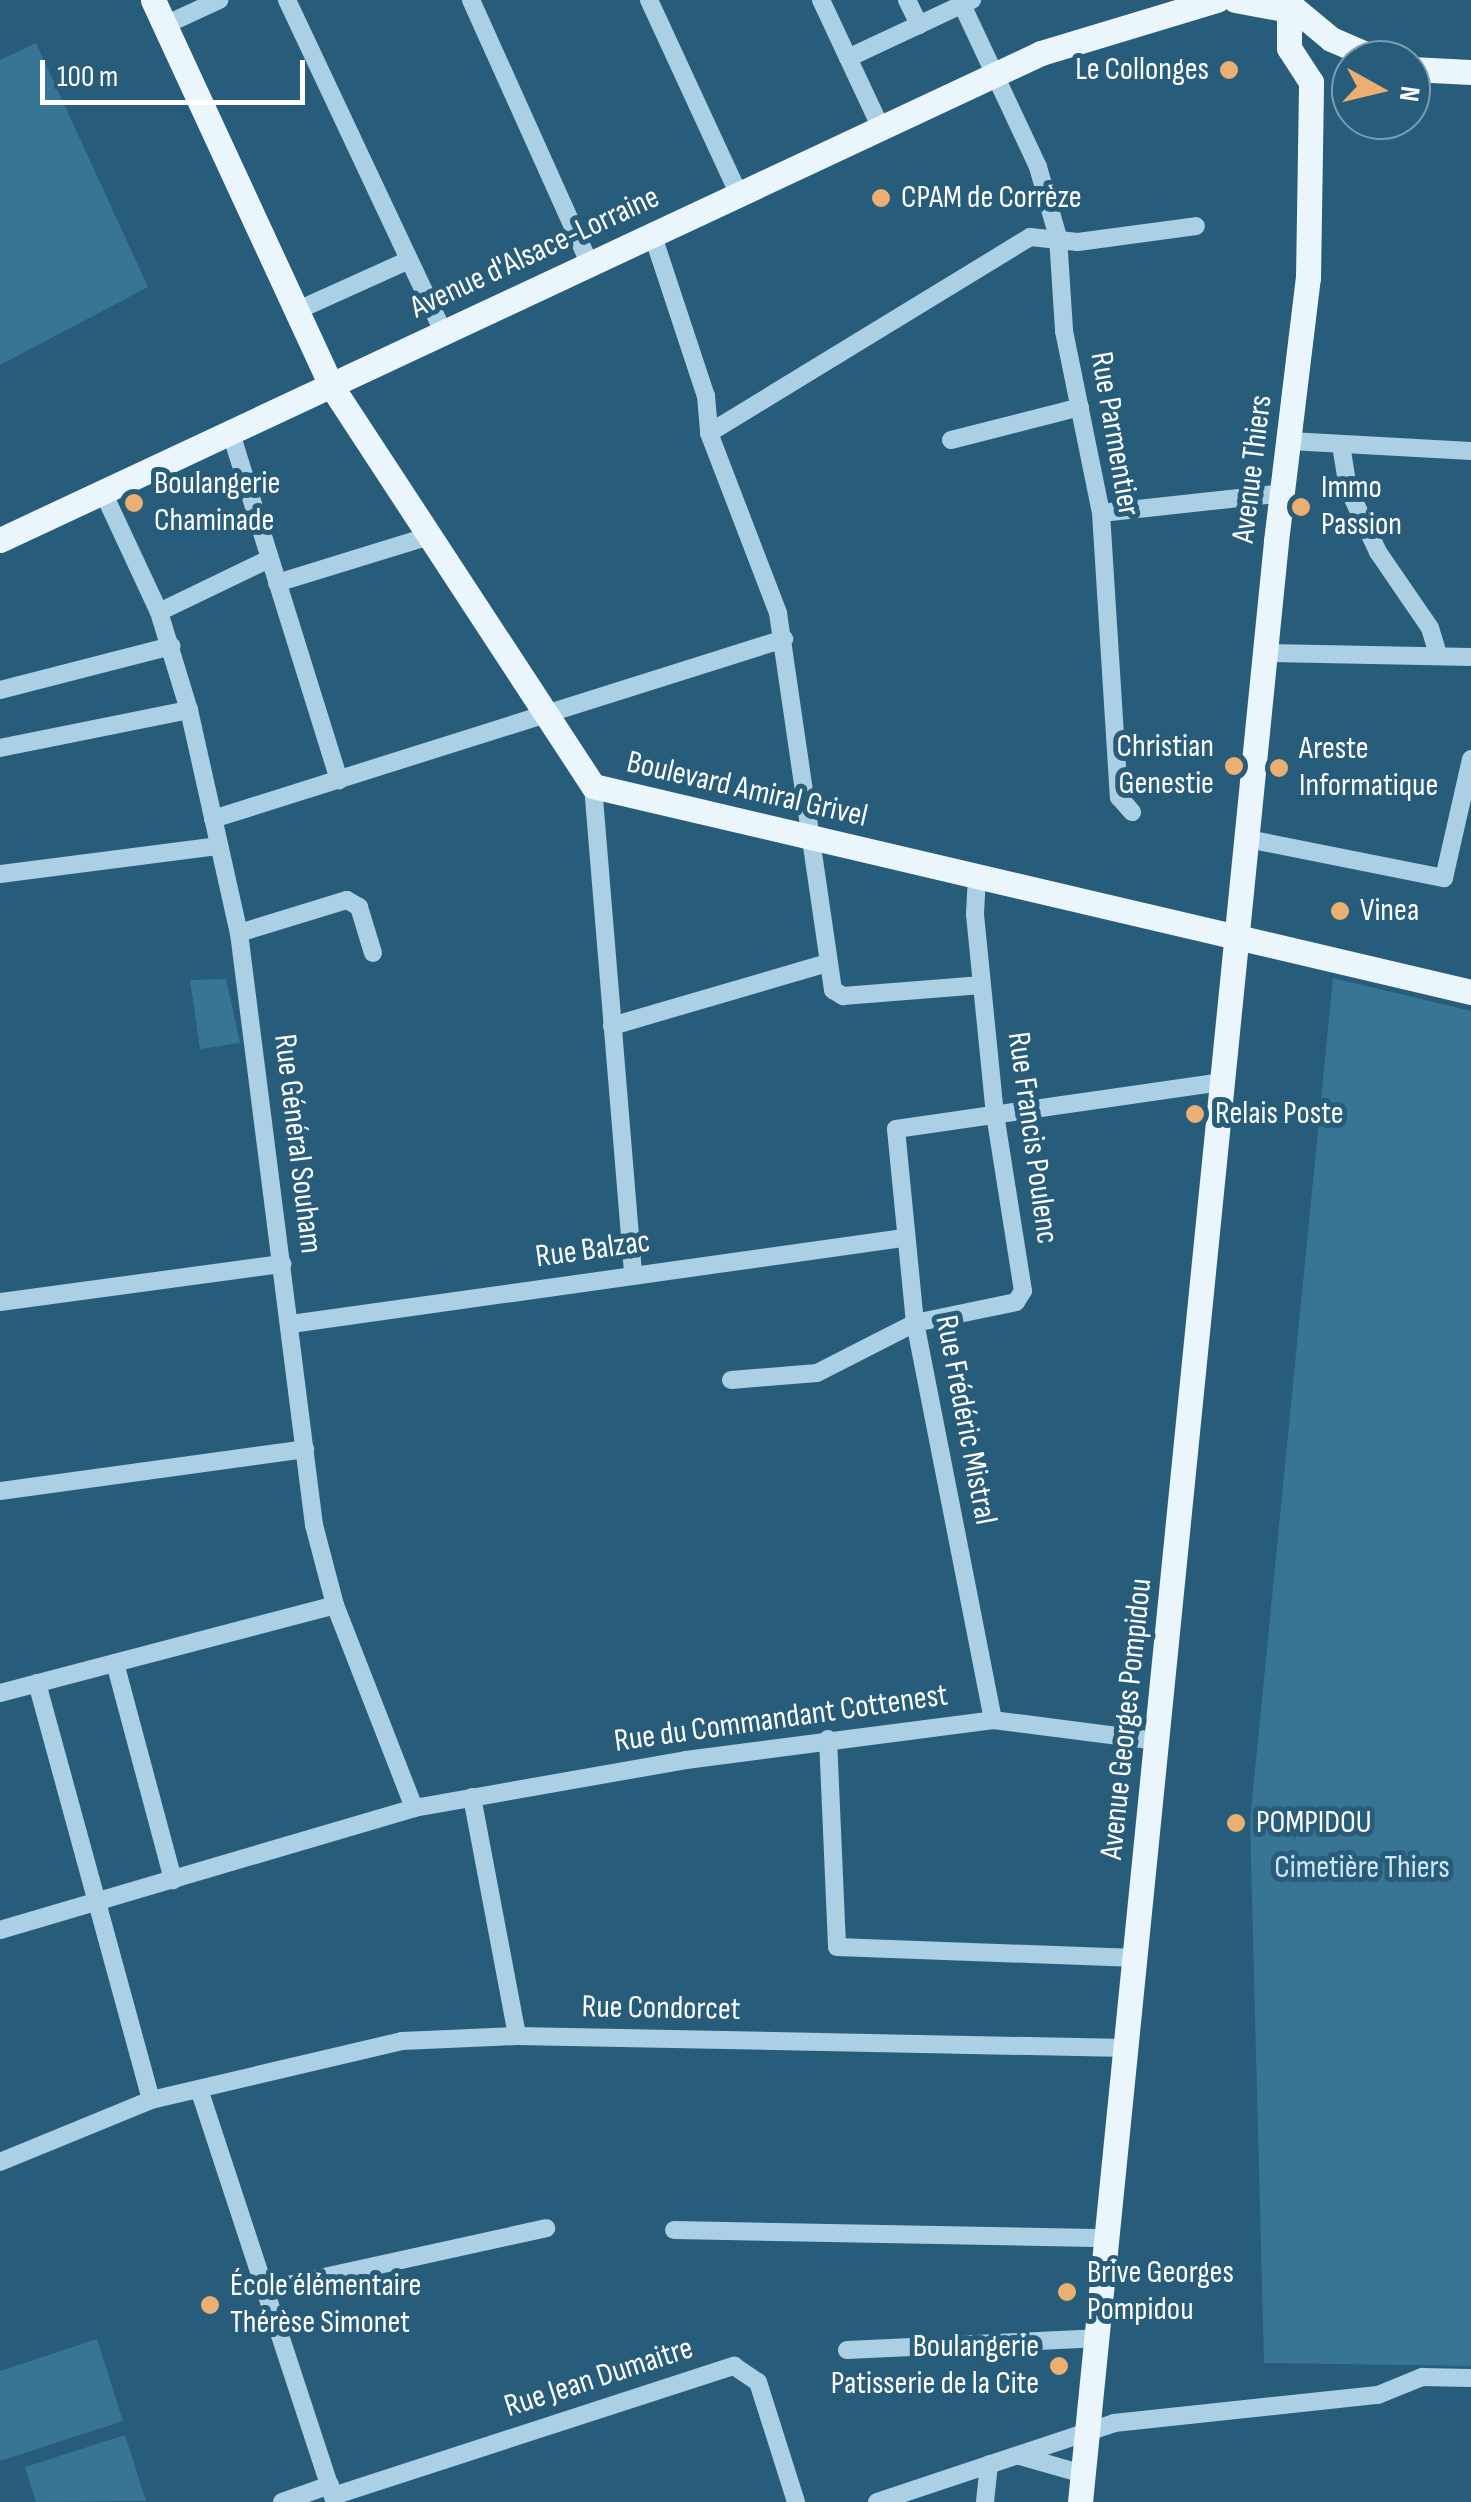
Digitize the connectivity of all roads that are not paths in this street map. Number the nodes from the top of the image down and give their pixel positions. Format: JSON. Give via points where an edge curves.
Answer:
{"nodes":[{"id":1,"x":153,"y":0,"type":"edge"},
{"id":2,"x":220,"y":0,"type":"edge"},
{"id":3,"x":288,"y":0,"type":"edge"},
{"id":4,"x":471,"y":0,"type":"edge"},
{"id":5,"x":649,"y":0,"type":"edge"},
{"id":6,"x":822,"y":0,"type":"edge"},
{"id":7,"x":906,"y":0,"type":"edge"},
{"id":8,"x":1217,"y":0,"type":"edge"},
{"id":9,"x":1235,"y":0,"type":"edge"},
{"id":10,"x":1286,"y":5,"type":"edge"},
{"id":11,"x":968,"y":6,"type":"edge"},
{"id":12,"x":165,"y":25,"type":"junction"},
{"id":13,"x":919,"y":25,"type":"junction"},
{"id":14,"x":1333,"y":40,"type":"edge"},
{"id":15,"x":848,"y":58,"type":"junction"},
{"id":16,"x":1431,"y":70,"type":"edge"},
{"id":17,"x":1471,"y":72,"type":"edge"},
{"id":18,"x":993,"y":74,"type":"junction"},
{"id":19,"x":880,"y":126,"type":"junction"},
{"id":20,"x":738,"y":193,"type":"junction"},
{"id":21,"x":1196,"y":226,"type":"dead end"},
{"id":22,"x":652,"y":233,"type":"junction"},
{"id":23,"x":1058,"y":237,"type":"junction"},
{"id":24,"x":409,"y":260,"type":"junction"},
{"id":25,"x":588,"y":262,"type":"junction"},
{"id":26,"x":296,"y":312,"type":"junction"},
{"id":27,"x":443,"y":332,"type":"junction"},
{"id":28,"x":332,"y":387,"type":"junction"},
{"id":29,"x":1080,"y":407,"type":"junction"},
{"id":30,"x":230,"y":430,"type":"junction"},
{"id":31,"x":709,"y":433,"type":"junction"},
{"id":32,"x":951,"y":440,"type":"dead end"},
{"id":33,"x":1290,"y":441,"type":"junction"},
{"id":34,"x":1342,"y":445,"type":"junction"},
{"id":35,"x":1471,"y":451,"type":"edge"},
{"id":36,"x":103,"y":492,"type":"junction"},
{"id":37,"x":1284,"y":493,"type":"junction"},
{"id":38,"x":1102,"y":513,"type":"junction"},
{"id":39,"x":430,"y":536,"type":"junction"},
{"id":40,"x":0,"y":540,"type":"edge"},
{"id":41,"x":269,"y":559,"type":"junction"},
{"id":42,"x":277,"y":583,"type":"junction"},
{"id":43,"x":159,"y":612,"type":"junction"},
{"id":44,"x":784,"y":639,"type":"junction"},
{"id":45,"x":171,"y":646,"type":"junction"},
{"id":46,"x":1266,"y":653,"type":"junction"},
{"id":47,"x":1438,"y":655,"type":"junction"},
{"id":48,"x":1471,"y":657,"type":"edge"},
{"id":49,"x":0,"y":690,"type":"edge"},
{"id":50,"x":188,"y":710,"type":"junction"},
{"id":51,"x":545,"y":716,"type":"junction"},
{"id":52,"x":0,"y":748,"type":"edge"},
{"id":53,"x":1471,"y":760,"type":"edge"},
{"id":54,"x":340,"y":780,"type":"junction"},
{"id":55,"x":594,"y":786,"type":"junction"},
{"id":56,"x":1132,"y":812,"type":"dead end"},
{"id":57,"x":213,"y":819,"type":"junction"},
{"id":58,"x":810,"y":839,"type":"junction"},
{"id":59,"x":1248,"y":839,"type":"junction"},
{"id":60,"x":219,"y":846,"type":"junction"},
{"id":61,"x":0,"y":874,"type":"edge"},
{"id":62,"x":977,"y":876,"type":"junction"},
{"id":63,"x":239,"y":933,"type":"junction"},
{"id":64,"x":1234,"y":941,"type":"junction"},
{"id":65,"x":373,"y":953,"type":"dead end"},
{"id":66,"x":828,"y":963,"type":"junction"},
{"id":67,"x":982,"y":985,"type":"junction"},
{"id":68,"x":1471,"y":992,"type":"edge"},
{"id":69,"x":612,"y":1026,"type":"junction"},
{"id":70,"x":1224,"y":1082,"type":"junction"},
{"id":71,"x":995,"y":1115,"type":"junction"},
{"id":72,"x":904,"y":1238,"type":"junction"},
{"id":73,"x":282,"y":1264,"type":"junction"},
{"id":74,"x":633,"y":1275,"type":"junction"},
{"id":75,"x":0,"y":1302,"type":"edge"},
{"id":76,"x":915,"y":1323,"type":"junction"},
{"id":77,"x":291,"y":1324,"type":"junction"},
{"id":78,"x":730,"y":1380,"type":"dead end"},
{"id":79,"x":305,"y":1449,"type":"junction"},
{"id":80,"x":0,"y":1492,"type":"edge"},
{"id":81,"x":335,"y":1605,"type":"junction"},
{"id":82,"x":114,"y":1662,"type":"junction"},
{"id":83,"x":37,"y":1683,"type":"junction"},
{"id":84,"x":0,"y":1693,"type":"edge"},
{"id":85,"x":993,"y":1720,"type":"junction"},
{"id":86,"x":828,"y":1740,"type":"junction"},
{"id":87,"x":1158,"y":1740,"type":"junction"},
{"id":88,"x":472,"y":1798,"type":"junction"},
{"id":89,"x":414,"y":1808,"type":"junction"},
{"id":90,"x":173,"y":1880,"type":"junction"},
{"id":91,"x":96,"y":1901,"type":"junction"},
{"id":92,"x":0,"y":1930,"type":"edge"},
{"id":93,"x":1136,"y":1958,"type":"junction"},
{"id":94,"x":517,"y":2036,"type":"junction"},
{"id":95,"x":1127,"y":2048,"type":"junction"},
{"id":96,"x":199,"y":2088,"type":"junction"},
{"id":97,"x":151,"y":2100,"type":"junction"},
{"id":98,"x":0,"y":2162,"type":"edge"},
{"id":99,"x":546,"y":2228,"type":"dead end"},
{"id":100,"x":674,"y":2230,"type":"dead end"},
{"id":101,"x":1108,"y":2238,"type":"junction"},
{"id":102,"x":266,"y":2290,"type":"junction"},
{"id":103,"x":1096,"y":2338,"type":"junction"},
{"id":104,"x":847,"y":2350,"type":"dead end"},
{"id":105,"x":1471,"y":2378,"type":"edge"},
{"id":106,"x":1087,"y":2430,"type":"junction"},
{"id":107,"x":1020,"y":2456,"type":"junction"},
{"id":108,"x":989,"y":2464,"type":"junction"},
{"id":109,"x":1083,"y":2474,"type":"junction"},
{"id":110,"x":333,"y":2494,"type":"edge"},
{"id":111,"x":282,"y":2502,"type":"edge"},
{"id":112,"x":796,"y":2502,"type":"edge"},
{"id":113,"x":877,"y":2502,"type":"edge"},
{"id":114,"x":985,"y":2502,"type":"edge"},
{"id":115,"x":1080,"y":2502,"type":"edge"}],
"edges":[{"from":1,"to":12,"type":"main road","name":"Boulevard Amiral Grivel"},
{"from":2,"to":12,"type":"street"},
{"from":3,"to":24,"type":"street"},
{"from":4,"to":25,"type":"street"},
{"from":5,"to":20,"type":"street"},
{"from":6,"to":15,"type":"street"},
{"from":7,"to":13,"type":"street"},
{"from":8,"to":18,"type":"main road","name":"Avenue d'Alsace-Lorraine","via":[[1100,32]]},
{"from":9,"to":10,"type":"main road"},
{"from":10,"to":14,"type":"main road"},
{"from":10,"to":33,"type":"main road","name":"Avenue Thiers","via":[[1289,48],[1311,82],[1313,123],[1308,278]]},
{"from":11,"to":13,"type":"street"},
{"from":11,"to":18,"type":"street","name":"Rue Parmentier"},
{"from":12,"to":26,"type":"main road","name":"Boulevard Amiral Grivel"},
{"from":13,"to":15,"type":"street"},
{"from":15,"to":19,"type":"street"},
{"from":16,"to":17,"type":"main road"},
{"from":18,"to":19,"type":"main road","name":"Avenue d'Alsace-Lorraine"},
{"from":18,"to":23,"type":"street","name":"Rue Parmentier","via":[[1038,167]]},
{"from":19,"to":20,"type":"main road","name":"Avenue d'Alsace-Lorraine"},
{"from":20,"to":22,"type":"main road","name":"Avenue d'Alsace-Lorraine"},
{"from":21,"to":23,"type":"street","via":[[1078,242]]},
{"from":22,"to":25,"type":"main road","name":"Avenue d'Alsace-Lorraine"},
{"from":22,"to":31,"type":"street"},
{"from":23,"to":29,"type":"street","name":"Rue Parmentier","via":[[1064,330]]},
{"from":23,"to":31,"type":"street","via":[[1030,237]]},
{"from":24,"to":26,"type":"street"},
{"from":24,"to":27,"type":"street"},
{"from":25,"to":27,"type":"main road","name":"Avenue d'Alsace-Lorraine"},
{"from":26,"to":28,"type":"main road","name":"Boulevard Amiral Grivel"},
{"from":27,"to":28,"type":"main road","name":"Avenue d'Alsace-Lorraine"},
{"from":28,"to":30,"type":"main road","name":"Avenue d'Alsace-Lorraine"},
{"from":28,"to":39,"type":"main road","name":"Boulevard Amiral Grivel"},
{"from":29,"to":32,"type":"street"},
{"from":29,"to":38,"type":"street","name":"Rue Parmentier"},
{"from":30,"to":36,"type":"main road","name":"Avenue d'Alsace-Lorraine"},
{"from":30,"to":41,"type":"street"},
{"from":31,"to":44,"type":"street"},
{"from":33,"to":34,"type":"street"},
{"from":33,"to":37,"type":"main road","name":"Avenue Thiers"},
{"from":34,"to":35,"type":"street"},
{"from":34,"to":47,"type":"street","via":[[1355,504],[1430,628]]},
{"from":36,"to":40,"type":"main road","name":"Avenue d'Alsace-Lorraine"},
{"from":36,"to":43,"type":"street","name":"Rue Général Souham"},
{"from":37,"to":38,"type":"street"},
{"from":37,"to":46,"type":"main road","name":"Avenue Thiers"},
{"from":38,"to":56,"type":"street","name":"Rue Parmentier","via":[[1118,797]]},
{"from":39,"to":42,"type":"street"},
{"from":39,"to":51,"type":"main road","name":"Boulevard Amiral Grivel"},
{"from":41,"to":42,"type":"street"},
{"from":41,"to":43,"type":"street"},
{"from":42,"to":54,"type":"street"},
{"from":43,"to":45,"type":"street","name":"Rue Général Souham"},
{"from":44,"to":51,"type":"street"},
{"from":44,"to":58,"type":"street"},
{"from":45,"to":49,"type":"street"},
{"from":45,"to":50,"type":"street","name":"Rue Général Souham"},
{"from":46,"to":47,"type":"street"},
{"from":46,"to":59,"type":"main road","name":"Avenue Thiers"},
{"from":47,"to":48,"type":"street"},
{"from":50,"to":52,"type":"street"},
{"from":50,"to":57,"type":"street","name":"Rue Général Souham"},
{"from":51,"to":54,"type":"street"},
{"from":51,"to":55,"type":"main road","name":"Boulevard Amiral Grivel"},
{"from":53,"to":59,"type":"street","via":[[1444,878]]},
{"from":54,"to":57,"type":"street"},
{"from":55,"to":58,"type":"main road","name":"Boulevard Amiral Grivel"},
{"from":55,"to":69,"type":"street"},
{"from":57,"to":60,"type":"street","name":"Rue Général Souham"},
{"from":58,"to":62,"type":"main road","name":"Boulevard Amiral Grivel"},
{"from":58,"to":66,"type":"street"},
{"from":59,"to":64,"type":"main road","name":"Avenue Thiers"},
{"from":60,"to":61,"type":"street"},
{"from":60,"to":63,"type":"street","name":"Rue Général Souham"},
{"from":62,"to":64,"type":"main road","name":"Boulevard Amiral Grivel"},
{"from":62,"to":67,"type":"street","name":"Rue Francis Poulenc"},
{"from":63,"to":65,"type":"street","via":[[347,900],[359,907]]},
{"from":63,"to":73,"type":"street","name":"Rue Général Souham"},
{"from":64,"to":68,"type":"main road","name":"Boulevard Amiral Grivel"},
{"from":64,"to":70,"type":"main road","name":"Avenue Georges Pompidou"},
{"from":66,"to":67,"type":"street","via":[[834,990],[842,996]]},
{"from":66,"to":69,"type":"street"},
{"from":67,"to":71,"type":"street","name":"Rue Francis Poulenc"},
{"from":69,"to":74,"type":"street"},
{"from":70,"to":71,"type":"street"},
{"from":70,"to":87,"type":"main road","name":"Avenue Georges Pompidou"},
{"from":71,"to":72,"type":"street","name":"Rue Frédéric Mistral","via":[[896,1129]]},
{"from":71,"to":76,"type":"street","name":"Rue Francis Poulenc","via":[[1023,1291],[1016,1302]]},
{"from":72,"to":74,"type":"street","name":"Rue Balzac"},
{"from":72,"to":76,"type":"street","name":"Rue Frédéric Mistral"},
{"from":73,"to":75,"type":"street"},
{"from":73,"to":77,"type":"street","name":"Rue Général Souham"},
{"from":74,"to":77,"type":"street","name":"Rue Balzac"},
{"from":76,"to":78,"type":"street","name":"Rue Francis Poulenc","via":[[817,1373]]},
{"from":76,"to":85,"type":"street","name":"Rue Frédéric Mistral"},
{"from":77,"to":79,"type":"street","name":"Rue Général Souham"},
{"from":79,"to":80,"type":"street"},
{"from":79,"to":81,"type":"street","name":"Rue Général Souham","via":[[314,1525]]},
{"from":81,"to":82,"type":"street"},
{"from":81,"to":89,"type":"street","name":"Rue Général Souham"},
{"from":82,"to":83,"type":"street"},
{"from":82,"to":90,"type":"street"},
{"from":83,"to":84,"type":"street"},
{"from":83,"to":91,"type":"street"},
{"from":85,"to":86,"type":"street","name":"Rue du Commandant Cottenest"},
{"from":85,"to":87,"type":"street","name":"Rue du Commandant Cottenest"},
{"from":86,"to":88,"type":"street","name":"Rue du Commandant Cottenest"},
{"from":86,"to":93,"type":"street","via":[[838,1947]]},
{"from":87,"to":93,"type":"main road","name":"Avenue Georges Pompidou"},
{"from":88,"to":89,"type":"street","name":"Rue du Commandant Cottenest"},
{"from":88,"to":94,"type":"street"},
{"from":89,"to":90,"type":"street","name":"Rue du Commandant Cottenest"},
{"from":90,"to":91,"type":"street","name":"Rue du Commandant Cottenest"},
{"from":91,"to":92,"type":"street","name":"Rue du Commandant Cottenest"},
{"from":91,"to":97,"type":"street"},
{"from":93,"to":95,"type":"main road","name":"Avenue Georges Pompidou"},
{"from":94,"to":95,"type":"street","name":"Rue Condorcet"},
{"from":94,"to":96,"type":"street","name":"Rue Condorcet","via":[[402,2041]]},
{"from":95,"to":101,"type":"main road","name":"Avenue Georges Pompidou"},
{"from":96,"to":97,"type":"street","name":"Rue Condorcet"},
{"from":96,"to":102,"type":"street"},
{"from":97,"to":98,"type":"street","name":"Rue Condorcet"},
{"from":99,"to":102,"type":"street"},
{"from":100,"to":101,"type":"street"},
{"from":101,"to":103,"type":"main road","name":"Avenue Georges Pompidou"},
{"from":102,"to":110,"type":"street"},
{"from":103,"to":104,"type":"street"},
{"from":103,"to":106,"type":"main road","name":"Avenue Georges Pompidou"},
{"from":105,"to":106,"type":"street","via":[[1422,2378],[1378,2394]]},
{"from":106,"to":107,"type":"street"},
{"from":106,"to":109,"type":"main road","name":"Avenue Georges Pompidou"},
{"from":107,"to":108,"type":"street"},
{"from":107,"to":109,"type":"street"},
{"from":108,"to":113,"type":"street"},
{"from":108,"to":114,"type":"street"},
{"from":109,"to":115,"type":"main road","name":"Avenue Georges Pompidou"},
{"from":110,"to":111,"type":"street"},
{"from":110,"to":112,"type":"street","name":"Rue Jean Dumaitre","via":[[734,2366],[758,2382]]}]}
